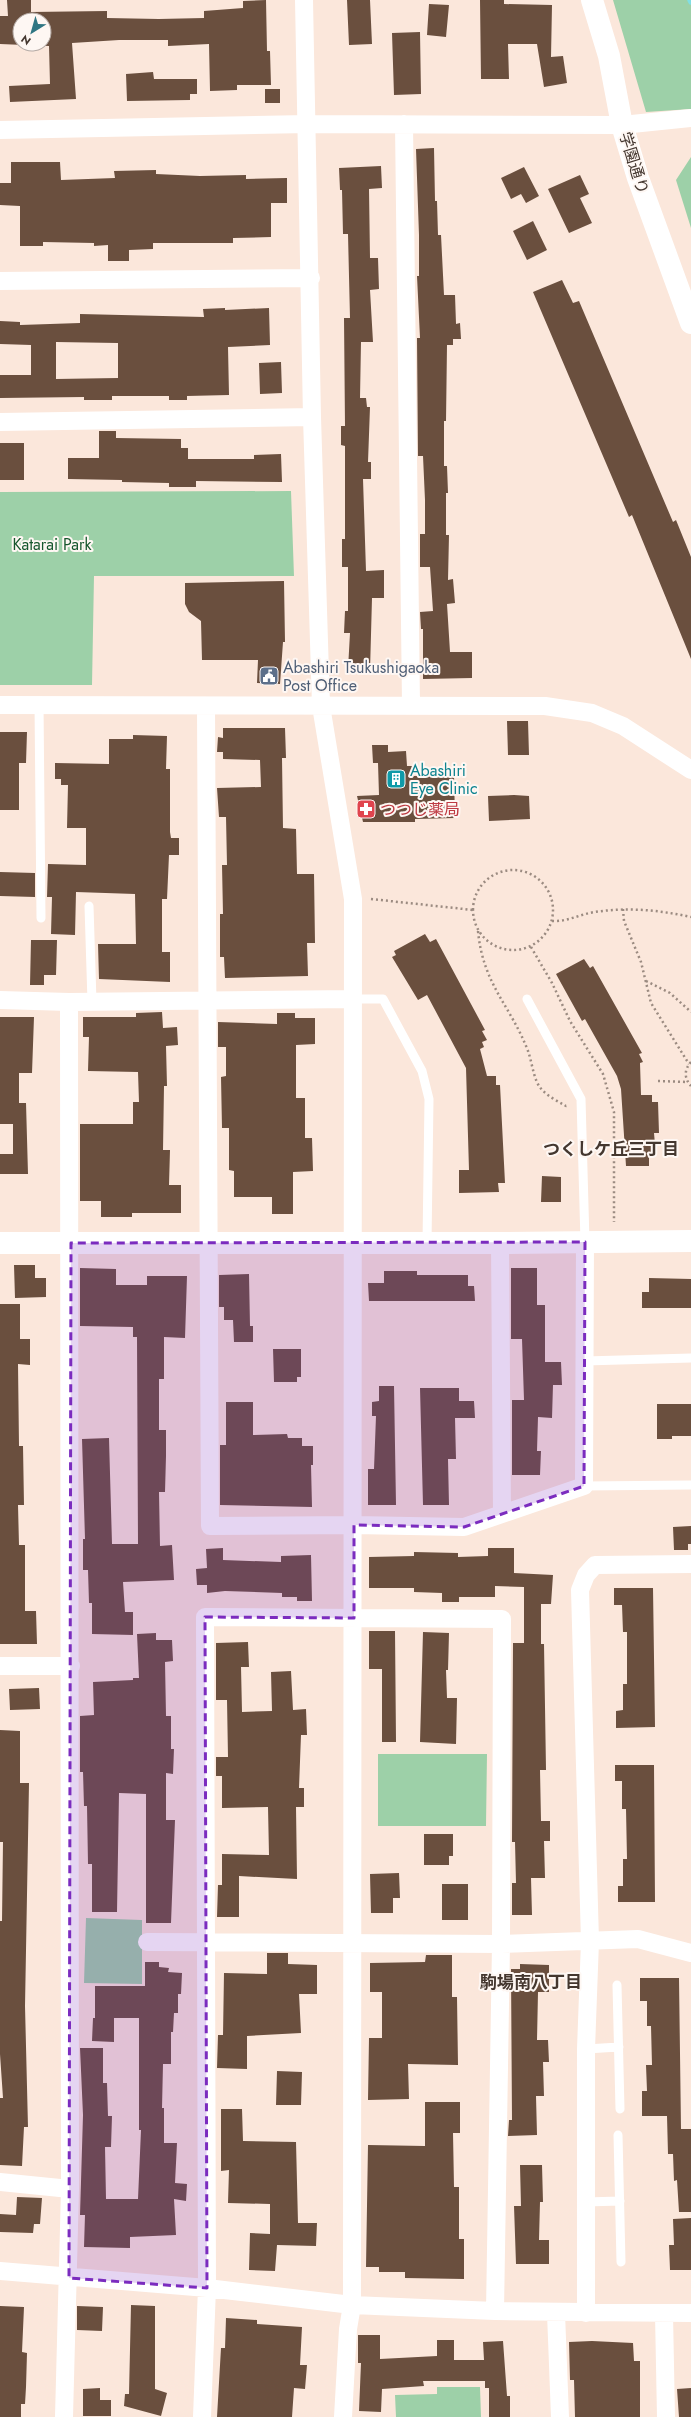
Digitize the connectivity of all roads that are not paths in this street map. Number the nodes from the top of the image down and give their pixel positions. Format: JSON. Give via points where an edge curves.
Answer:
{"nodes":[{"id":1,"x":304,"y":0,"type":"edge"},
{"id":2,"x":592,"y":0,"type":"edge"},
{"id":3,"x":691,"y":118,"type":"edge"},
{"id":4,"x":308,"y":124,"type":"junction"},
{"id":5,"x":404,"y":124,"type":"junction"},
{"id":6,"x":622,"y":125,"type":"junction"},
{"id":7,"x":0,"y":130,"type":"edge"},
{"id":8,"x":311,"y":278,"type":"junction"},
{"id":9,"x":0,"y":281,"type":"edge"},
{"id":10,"x":691,"y":323,"type":"edge"},
{"id":11,"x":312,"y":416,"type":"junction"},
{"id":12,"x":0,"y":422,"type":"edge"},
{"id":13,"x":39,"y":704,"type":"junction"},
{"id":14,"x":0,"y":705,"type":"edge"},
{"id":15,"x":411,"y":705,"type":"junction"},
{"id":16,"x":321,"y":706,"type":"junction"},
{"id":17,"x":206,"y":707,"type":"junction"},
{"id":18,"x":691,"y":770,"type":"edge"},
{"id":19,"x":89,"y":906,"type":"dead end"},
{"id":20,"x":41,"y":918,"type":"dead end"},
{"id":21,"x":354,"y":999,"type":"junction"},
{"id":22,"x":527,"y":999,"type":"dead end"},
{"id":23,"x":0,"y":1000,"type":"edge"},
{"id":24,"x":69,"y":1002,"type":"junction"},
{"id":25,"x":92,"y":1002,"type":"junction"},
{"id":26,"x":208,"y":1002,"type":"junction"},
{"id":27,"x":691,"y":1241,"type":"edge"},
{"id":28,"x":585,"y":1242,"type":"junction"},
{"id":29,"x":0,"y":1243,"type":"edge"},
{"id":30,"x":71,"y":1243,"type":"junction"},
{"id":31,"x":427,"y":1243,"type":"junction"},
{"id":32,"x":210,"y":1244,"type":"junction"},
{"id":33,"x":353,"y":1244,"type":"junction"},
{"id":34,"x":500,"y":1244,"type":"junction"},
{"id":35,"x":691,"y":1358,"type":"edge"},
{"id":36,"x":585,"y":1361,"type":"junction"},
{"id":37,"x":691,"y":1484,"type":"edge"},
{"id":38,"x":584,"y":1486,"type":"junction"},
{"id":39,"x":502,"y":1514,"type":"junction"},
{"id":40,"x":354,"y":1525,"type":"junction"},
{"id":41,"x":691,"y":1564,"type":"edge"},
{"id":42,"x":354,"y":1618,"type":"junction"},
{"id":43,"x":0,"y":1666,"type":"edge"},
{"id":44,"x":71,"y":1666,"type":"junction"},
{"id":45,"x":206,"y":1941,"type":"junction"},
{"id":46,"x":590,"y":1941,"type":"junction"},
{"id":47,"x":147,"y":1942,"type":"dead end"},
{"id":48,"x":353,"y":1942,"type":"junction"},
{"id":49,"x":501,"y":1944,"type":"junction"},
{"id":50,"x":691,"y":1953,"type":"edge"},
{"id":51,"x":617,"y":1985,"type":"dead end"},
{"id":52,"x":619,"y":2048,"type":"junction"},
{"id":53,"x":586,"y":2049,"type":"junction"},
{"id":54,"x":620,"y":2109,"type":"dead end"},
{"id":55,"x":618,"y":2135,"type":"dead end"},
{"id":56,"x":0,"y":2182,"type":"edge"},
{"id":57,"x":70,"y":2189,"type":"junction"},
{"id":58,"x":620,"y":2201,"type":"junction"},
{"id":59,"x":586,"y":2202,"type":"junction"},
{"id":60,"x":621,"y":2262,"type":"dead end"},
{"id":61,"x":0,"y":2271,"type":"edge"},
{"id":62,"x":70,"y":2278,"type":"junction"},
{"id":63,"x":207,"y":2288,"type":"junction"},
{"id":64,"x":352,"y":2305,"type":"junction"},
{"id":65,"x":495,"y":2311,"type":"junction"},
{"id":66,"x":556,"y":2313,"type":"junction"},
{"id":67,"x":586,"y":2313,"type":"junction"},
{"id":68,"x":691,"y":2313,"type":"edge"},
{"id":69,"x":664,"y":2314,"type":"junction"},
{"id":70,"x":64,"y":2417,"type":"edge"},
{"id":71,"x":202,"y":2417,"type":"edge"},
{"id":72,"x":343,"y":2417,"type":"edge"},
{"id":73,"x":560,"y":2417,"type":"edge"},
{"id":74,"x":666,"y":2417,"type":"edge"}],
"edges":[{"from":1,"to":4,"type":"street"},
{"from":2,"to":6,"type":"street","name":"学園通り","via":[[609,56]]},
{"from":3,"to":6,"type":"street"},
{"from":4,"to":5,"type":"street"},
{"from":4,"to":7,"type":"street"},
{"from":4,"to":8,"type":"street"},
{"from":5,"to":6,"type":"street"},
{"from":5,"to":15,"type":"street"},
{"from":6,"to":10,"type":"street","name":"学園通り","via":[[647,205]]},
{"from":8,"to":9,"type":"street"},
{"from":8,"to":11,"type":"street"},
{"from":11,"to":12,"type":"street"},
{"from":11,"to":16,"type":"street"},
{"from":13,"to":14,"type":"street"},
{"from":13,"to":17,"type":"street"},
{"from":13,"to":20,"type":"lane"},
{"from":15,"to":16,"type":"street"},
{"from":15,"to":18,"type":"street","via":[[546,706],[592,713],[623,726]]},
{"from":16,"to":17,"type":"street"},
{"from":16,"to":21,"type":"street","via":[[353,899]]},
{"from":17,"to":26,"type":"street"},
{"from":19,"to":25,"type":"lane"},
{"from":21,"to":26,"type":"street"},
{"from":21,"to":31,"type":"lane","via":[[383,999],[422,1071],[429,1099]]},
{"from":21,"to":33,"type":"street"},
{"from":22,"to":28,"type":"lane","via":[[582,1099]]},
{"from":23,"to":24,"type":"street"},
{"from":24,"to":25,"type":"street"},
{"from":24,"to":30,"type":"street"},
{"from":25,"to":26,"type":"street"},
{"from":26,"to":32,"type":"street"},
{"from":27,"to":28,"type":"street"},
{"from":28,"to":34,"type":"street"},
{"from":28,"to":36,"type":"street"},
{"from":29,"to":30,"type":"street"},
{"from":30,"to":32,"type":"street"},
{"from":30,"to":44,"type":"street"},
{"from":31,"to":33,"type":"street"},
{"from":31,"to":34,"type":"street"},
{"from":32,"to":33,"type":"street"},
{"from":32,"to":40,"type":"street","via":[[210,1526]]},
{"from":33,"to":40,"type":"street"},
{"from":34,"to":39,"type":"street"},
{"from":35,"to":36,"type":"lane"},
{"from":36,"to":38,"type":"street"},
{"from":37,"to":38,"type":"lane"},
{"from":38,"to":39,"type":"street"},
{"from":39,"to":40,"type":"street","via":[[464,1527]]},
{"from":40,"to":42,"type":"street"},
{"from":41,"to":46,"type":"street","via":[[595,1565],[586,1575],[580,1590]]},
{"from":42,"to":45,"type":"street","via":[[205,1617]]},
{"from":42,"to":48,"type":"street"},
{"from":42,"to":49,"type":"street","via":[[502,1619]]},
{"from":43,"to":44,"type":"street"},
{"from":44,"to":57,"type":"street"},
{"from":45,"to":47,"type":"street"},
{"from":45,"to":48,"type":"street"},
{"from":45,"to":63,"type":"street"},
{"from":46,"to":49,"type":"street"},
{"from":46,"to":50,"type":"street","via":[[638,1939]]},
{"from":46,"to":53,"type":"street"},
{"from":48,"to":49,"type":"street"},
{"from":48,"to":64,"type":"street"},
{"from":49,"to":65,"type":"street"},
{"from":51,"to":52,"type":"lane"},
{"from":52,"to":53,"type":"lane"},
{"from":52,"to":54,"type":"lane"},
{"from":53,"to":59,"type":"street"},
{"from":55,"to":58,"type":"lane"},
{"from":56,"to":57,"type":"street"},
{"from":57,"to":62,"type":"street"},
{"from":58,"to":59,"type":"lane"},
{"from":58,"to":60,"type":"lane"},
{"from":59,"to":67,"type":"street"},
{"from":61,"to":62,"type":"street"},
{"from":62,"to":63,"type":"street"},
{"from":62,"to":70,"type":"street"},
{"from":63,"to":64,"type":"street"},
{"from":63,"to":71,"type":"street"},
{"from":64,"to":65,"type":"street"},
{"from":64,"to":72,"type":"street","via":[[348,2329]]},
{"from":65,"to":66,"type":"street"},
{"from":66,"to":67,"type":"street"},
{"from":66,"to":73,"type":"street"},
{"from":67,"to":69,"type":"street"},
{"from":68,"to":69,"type":"street"},
{"from":69,"to":74,"type":"street"}]}
